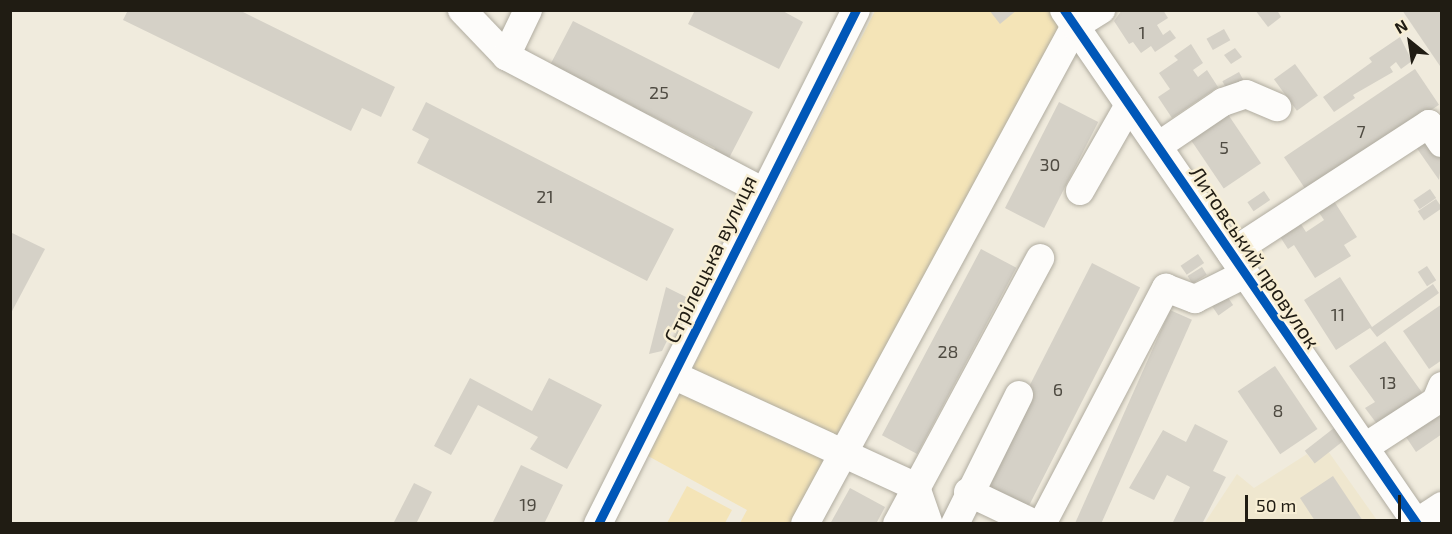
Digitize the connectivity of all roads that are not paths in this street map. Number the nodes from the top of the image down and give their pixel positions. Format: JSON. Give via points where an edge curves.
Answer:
{"nodes":[{"id":1,"x":462,"y":10,"type":"edge"},
{"id":2,"x":528,"y":10,"type":"edge"},
{"id":3,"x":856,"y":10,"type":"edge"},
{"id":4,"x":1101,"y":10,"type":"edge"},
{"id":5,"x":1070,"y":18,"type":"edge"},
{"id":6,"x":506,"y":56,"type":"junction"},
{"id":7,"x":1129,"y":105,"type":"junction"},
{"id":8,"x":1277,"y":107,"type":"dead end"},
{"id":9,"x":1442,"y":143,"type":"edge"},
{"id":10,"x":1158,"y":146,"type":"junction"},
{"id":11,"x":1080,"y":191,"type":"dead end"},
{"id":12,"x":764,"y":192,"type":"junction"},
{"id":13,"x":1040,"y":258,"type":"dead end"},
{"id":14,"x":1238,"y":264,"type":"junction"},
{"id":15,"x":673,"y":375,"type":"junction"},
{"id":16,"x":1442,"y":386,"type":"edge"},
{"id":17,"x":1019,"y":395,"type":"dead end"},
{"id":18,"x":1365,"y":447,"type":"junction"},
{"id":19,"x":842,"y":456,"type":"junction"},
{"id":20,"x":916,"y":487,"type":"junction"},
{"id":21,"x":968,"y":492,"type":"junction"},
{"id":22,"x":1442,"y":506,"type":"edge"},
{"id":23,"x":1417,"y":523,"type":"edge"},
{"id":24,"x":598,"y":524,"type":"edge"},
{"id":25,"x":805,"y":524,"type":"edge"},
{"id":26,"x":897,"y":524,"type":"edge"},
{"id":27,"x":929,"y":524,"type":"edge"},
{"id":28,"x":955,"y":524,"type":"edge"},
{"id":29,"x":1035,"y":524,"type":"edge"},
{"id":30,"x":1042,"y":524,"type":"edge"}],
"edges":[{"from":1,"to":6,"type":"street"},
{"from":2,"to":6,"type":"street"},
{"from":3,"to":12,"type":"street","name":"Стрілецька вулиця"},
{"from":4,"to":5,"type":"street"},
{"from":5,"to":7,"type":"street","name":"Литовський провулок"},
{"from":5,"to":19,"type":"street"},
{"from":6,"to":12,"type":"street"},
{"from":7,"to":10,"type":"street","name":"Литовський провулок"},
{"from":7,"to":11,"type":"street"},
{"from":8,"to":10,"type":"street","via":[[1246,94],[1223,102]]},
{"from":9,"to":14,"type":"street","via":[[1428,124]]},
{"from":10,"to":14,"type":"street","name":"Литовський провулок"},
{"from":12,"to":15,"type":"street","name":"Стрілецька вулиця"},
{"from":13,"to":20,"type":"street"},
{"from":14,"to":18,"type":"street","name":"Литовський провулок"},
{"from":14,"to":30,"type":"street","via":[[1195,299],[1166,288]]},
{"from":15,"to":19,"type":"street"},
{"from":15,"to":24,"type":"street","name":"Стрілецька вулиця"},
{"from":16,"to":18,"type":"street","via":[[1436,401]]},
{"from":17,"to":21,"type":"street"},
{"from":18,"to":23,"type":"street","name":"Литовський провулок"},
{"from":19,"to":20,"type":"street"},
{"from":19,"to":25,"type":"street"},
{"from":20,"to":26,"type":"street"},
{"from":20,"to":27,"type":"street"},
{"from":21,"to":28,"type":"street"},
{"from":21,"to":29,"type":"street"},
{"from":22,"to":23,"type":"street"}]}
